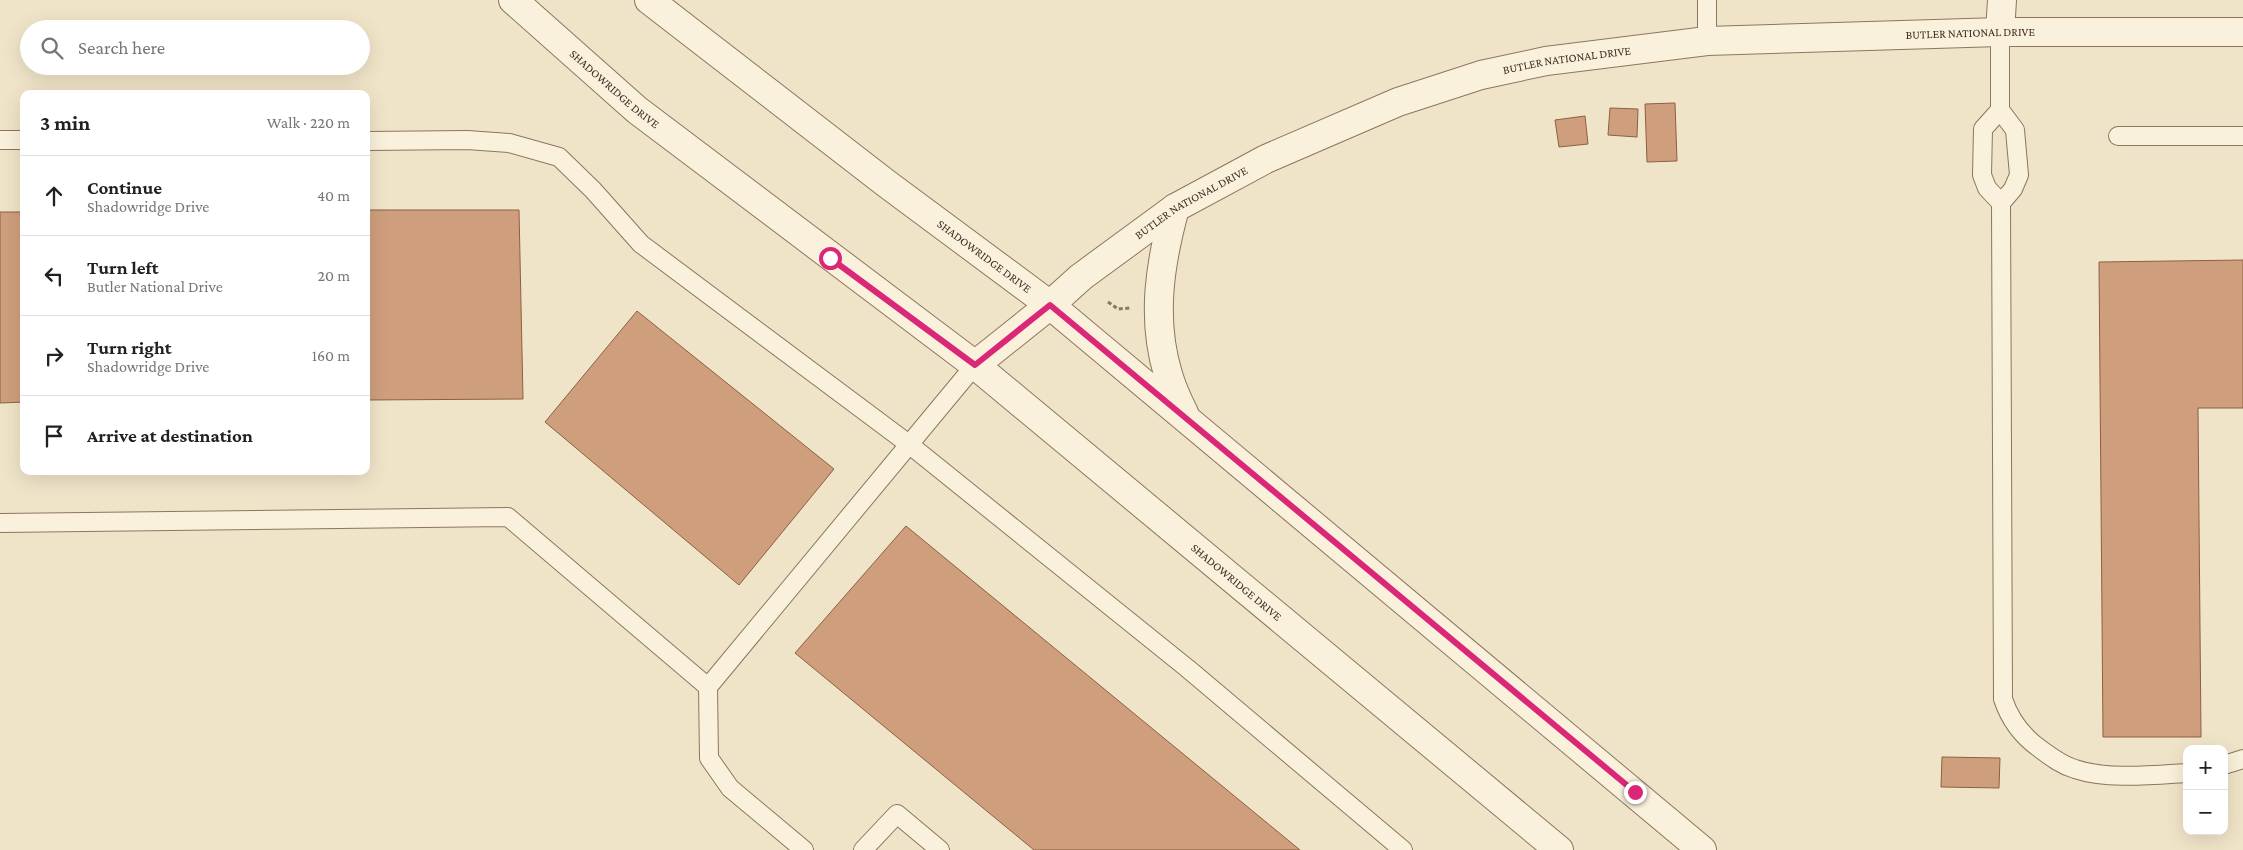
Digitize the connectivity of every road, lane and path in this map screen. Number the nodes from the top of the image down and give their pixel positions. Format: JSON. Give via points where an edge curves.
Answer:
{"nodes":[{"id":1,"x":513,"y":0,"type":"edge"},
{"id":2,"x":649,"y":0,"type":"edge"},
{"id":3,"x":1707,"y":0,"type":"edge"},
{"id":4,"x":2002,"y":0,"type":"edge"},
{"id":5,"x":2000,"y":32,"type":"junction"},
{"id":6,"x":2243,"y":32,"type":"edge"},
{"id":7,"x":1707,"y":40,"type":"junction"},
{"id":8,"x":2000,"y":110,"type":"junction"},
{"id":9,"x":2118,"y":136,"type":"dead end"},
{"id":10,"x":2243,"y":136,"type":"edge"},
{"id":11,"x":0,"y":140,"type":"edge"},
{"id":12,"x":20,"y":140,"type":"edge"},
{"id":13,"x":370,"y":141,"type":"edge"},
{"id":14,"x":2001,"y":203,"type":"junction"},
{"id":15,"x":1175,"y":208,"type":"junction"},
{"id":16,"x":1108,"y":302,"type":"dead end"},
{"id":17,"x":1050,"y":305,"type":"junction"},
{"id":18,"x":1133,"y":308,"type":"dead end"},
{"id":19,"x":975,"y":365,"type":"junction"},
{"id":20,"x":1184,"y":415,"type":"junction"},
{"id":21,"x":910,"y":445,"type":"junction"},
{"id":22,"x":0,"y":523,"type":"edge"},
{"id":23,"x":708,"y":687,"type":"junction"},
{"id":24,"x":2243,"y":759,"type":"edge"},
{"id":25,"x":2228,"y":764,"type":"edge"},
{"id":26,"x":2183,"y":773,"type":"edge"},
{"id":27,"x":804,"y":850,"type":"edge"},
{"id":28,"x":863,"y":850,"type":"edge"},
{"id":29,"x":940,"y":850,"type":"edge"},
{"id":30,"x":1403,"y":850,"type":"edge"},
{"id":31,"x":1559,"y":850,"type":"edge"},
{"id":32,"x":1702,"y":850,"type":"edge"}],
"edges":[{"from":1,"to":19,"type":"street","name":"SHADOWRIDGE DRIVE","via":[[637,110]]},
{"from":2,"to":17,"type":"street","name":"SHADOWRIDGE DRIVE"},
{"from":3,"to":7,"type":"lane"},
{"from":4,"to":5,"type":"street"},
{"from":5,"to":6,"type":"street","name":"BUTLER NATIONAL DRIVE"},
{"from":5,"to":7,"type":"street","name":"BUTLER NATIONAL DRIVE"},
{"from":5,"to":8,"type":"lane"},
{"from":7,"to":15,"type":"street","name":"BUTLER NATIONAL DRIVE","via":[[1546,61],[1481,75],[1389,106],[1266,159]]},
{"from":8,"to":14,"type":"lane","via":[[2015,130],[2019,175],[2013,189]]},
{"from":8,"to":14,"type":"lane","via":[[1983,129],[1982,174],[1987,188]]},
{"from":9,"to":10,"type":"lane"},
{"from":11,"to":12,"type":"lane"},
{"from":13,"to":21,"type":"lane","via":[[509,143],[559,157],[641,244]]},
{"from":14,"to":26,"type":"lane","via":[[2003,699],[2007,712],[2028,740],[2077,770],[2152,776]]},
{"from":15,"to":17,"type":"street","name":"BUTLER NATIONAL DRIVE","via":[[1081,276]]},
{"from":15,"to":20,"type":"street","via":[[1162,262],[1158,308],[1168,374]]},
{"from":16,"to":18,"type":"path","via":[[1118,308]]},
{"from":17,"to":19,"type":"street","name":"BUTLER NATIONAL DRIVE"},
{"from":17,"to":20,"type":"street","name":"SHADOWRIDGE DRIVE"},
{"from":19,"to":21,"type":"lane"},
{"from":19,"to":31,"type":"street","name":"SHADOWRIDGE DRIVE"},
{"from":20,"to":32,"type":"street","name":"SHADOWRIDGE DRIVE"},
{"from":21,"to":23,"type":"lane"},
{"from":21,"to":30,"type":"lane","via":[[1187,668]]},
{"from":22,"to":23,"type":"lane","via":[[508,517]]},
{"from":23,"to":27,"type":"lane","via":[[709,758],[730,788]]},
{"from":24,"to":25,"type":"lane"},
{"from":28,"to":29,"type":"lane","via":[[898,814]]}]}
